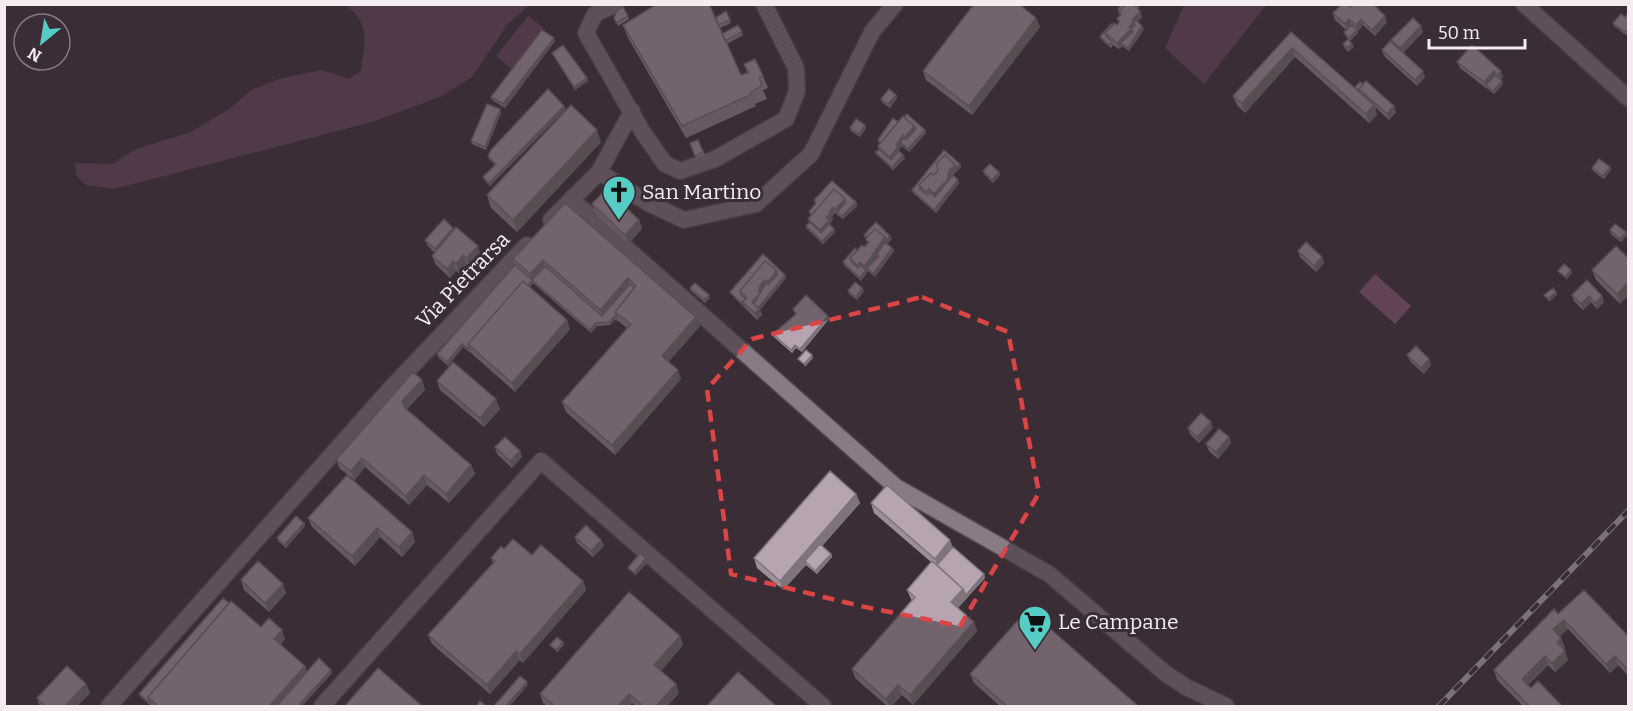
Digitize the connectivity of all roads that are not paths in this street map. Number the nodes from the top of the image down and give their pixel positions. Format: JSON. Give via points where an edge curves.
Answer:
{"nodes":[{"id":1,"x":616,"y":4,"type":"edge"},
{"id":2,"x":764,"y":4,"type":"edge"},
{"id":3,"x":895,"y":4,"type":"edge"},
{"id":4,"x":1524,"y":4,"type":"edge"},
{"id":5,"x":1629,"y":98,"type":"edge"},
{"id":6,"x":632,"y":111,"type":"junction"},
{"id":7,"x":599,"y":172,"type":"junction"},
{"id":8,"x":571,"y":199,"type":"junction"},
{"id":9,"x":109,"y":706,"type":"edge"},
{"id":10,"x":322,"y":706,"type":"edge"},
{"id":11,"x":822,"y":706,"type":"edge"},
{"id":12,"x":1226,"y":706,"type":"edge"}],
"edges":[{"from":1,"to":6,"type":"street","via":[[595,14],[586,33]]},
{"from":2,"to":6,"type":"street","via":[[796,68],[797,91],[786,119],[714,159],[680,171],[665,164]]},
{"from":3,"to":7,"type":"street","via":[[872,32],[811,154],[756,204],[684,220]]},
{"from":4,"to":5,"type":"street"},
{"from":6,"to":7,"type":"street","name":"Via Pietrarsa"},
{"from":7,"to":8,"type":"street","name":"Via Pietrarsa"},
{"from":8,"to":9,"type":"street","name":"Via Pietrarsa","via":[[390,389]]},
{"from":8,"to":12,"type":"street","via":[[896,487],[1049,574],[1165,673]]},
{"from":10,"to":11,"type":"street","via":[[541,461]]}]}
